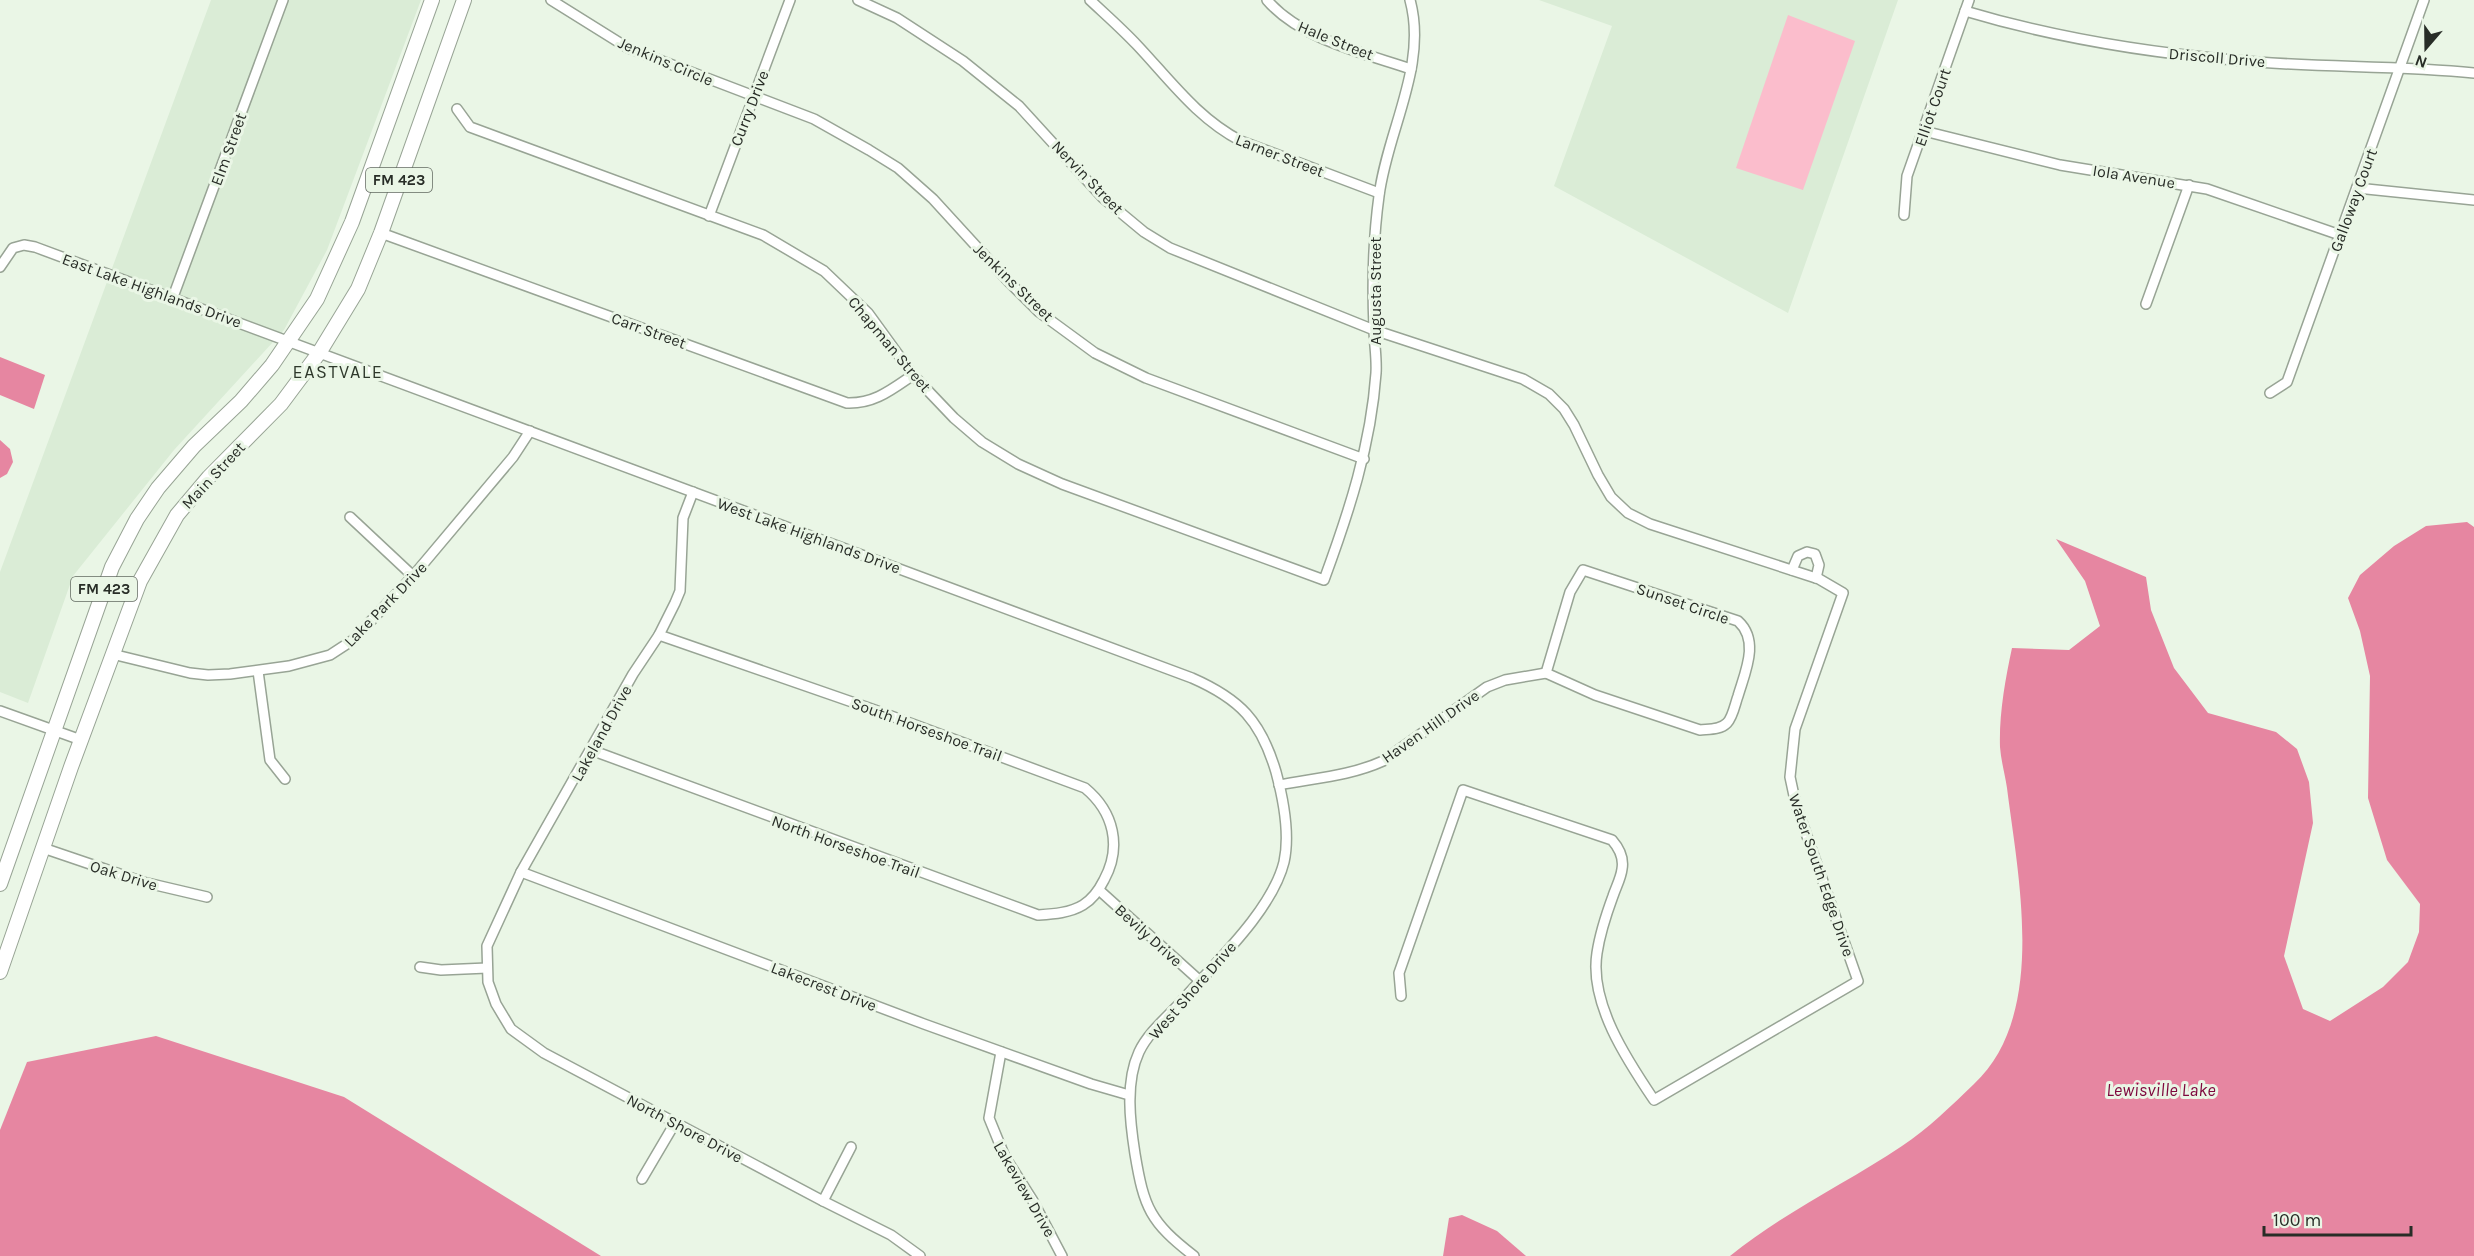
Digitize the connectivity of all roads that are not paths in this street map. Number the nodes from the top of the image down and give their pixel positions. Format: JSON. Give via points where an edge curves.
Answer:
{"nodes":[{"id":1,"x":283,"y":0,"type":"edge"},
{"id":2,"x":432,"y":0,"type":"edge"},
{"id":3,"x":464,"y":0,"type":"edge"},
{"id":4,"x":551,"y":0,"type":"edge"},
{"id":5,"x":790,"y":0,"type":"edge"},
{"id":6,"x":858,"y":0,"type":"edge"},
{"id":7,"x":1090,"y":0,"type":"edge"},
{"id":8,"x":1267,"y":0,"type":"edge"},
{"id":9,"x":1410,"y":0,"type":"edge"},
{"id":10,"x":1969,"y":0,"type":"edge"},
{"id":11,"x":2424,"y":0,"type":"edge"},
{"id":12,"x":1965,"y":11,"type":"junction"},
{"id":13,"x":2400,"y":67,"type":"junction"},
{"id":14,"x":1411,"y":69,"type":"junction"},
{"id":15,"x":2474,"y":73,"type":"edge"},
{"id":16,"x":753,"y":97,"type":"junction"},
{"id":17,"x":457,"y":109,"type":"dead end"},
{"id":18,"x":1924,"y":131,"type":"junction"},
{"id":19,"x":2189,"y":185,"type":"junction"},
{"id":20,"x":2357,"y":188,"type":"junction"},
{"id":21,"x":1379,"y":193,"type":"junction"},
{"id":22,"x":2474,"y":200,"type":"edge"},
{"id":23,"x":1904,"y":215,"type":"dead end"},
{"id":24,"x":709,"y":216,"type":"junction"},
{"id":25,"x":381,"y":233,"type":"junction"},
{"id":26,"x":2340,"y":235,"type":"junction"},
{"id":27,"x":0,"y":267,"type":"edge"},
{"id":28,"x":172,"y":297,"type":"junction"},
{"id":29,"x":2146,"y":304,"type":"dead end"},
{"id":30,"x":1374,"y":330,"type":"junction"},
{"id":31,"x":290,"y":342,"type":"junction"},
{"id":32,"x":319,"y":353,"type":"junction"},
{"id":33,"x":913,"y":375,"type":"junction"},
{"id":34,"x":2271,"y":393,"type":"dead end"},
{"id":35,"x":530,"y":431,"type":"junction"},
{"id":36,"x":1364,"y":459,"type":"junction"},
{"id":37,"x":693,"y":492,"type":"junction"},
{"id":38,"x":350,"y":517,"type":"dead end"},
{"id":39,"x":1792,"y":570,"type":"junction"},
{"id":40,"x":413,"y":576,"type":"junction"},
{"id":41,"x":1816,"y":578,"type":"junction"},
{"id":42,"x":1324,"y":580,"type":"joint"},
{"id":43,"x":659,"y":635,"type":"junction"},
{"id":44,"x":112,"y":654,"type":"junction"},
{"id":45,"x":258,"y":670,"type":"junction"},
{"id":46,"x":1546,"y":673,"type":"junction"},
{"id":47,"x":0,"y":711,"type":"edge"},
{"id":48,"x":53,"y":730,"type":"junction"},
{"id":49,"x":81,"y":740,"type":"junction"},
{"id":50,"x":591,"y":750,"type":"junction"},
{"id":51,"x":285,"y":779,"type":"dead end"},
{"id":52,"x":1279,"y":785,"type":"junction"},
{"id":53,"x":43,"y":848,"type":"junction"},
{"id":54,"x":521,"y":872,"type":"junction"},
{"id":55,"x":0,"y":884,"type":"edge"},
{"id":56,"x":1099,"y":890,"type":"junction"},
{"id":57,"x":207,"y":897,"type":"dead end"},
{"id":58,"x":420,"y":967,"type":"dead end"},
{"id":59,"x":487,"y":968,"type":"junction"},
{"id":60,"x":0,"y":972,"type":"edge"},
{"id":61,"x":1199,"y":980,"type":"junction"},
{"id":62,"x":1401,"y":996,"type":"dead end"},
{"id":63,"x":1001,"y":1052,"type":"junction"},
{"id":64,"x":1129,"y":1095,"type":"junction"},
{"id":65,"x":675,"y":1123,"type":"junction"},
{"id":66,"x":851,"y":1147,"type":"dead end"},
{"id":67,"x":642,"y":1179,"type":"dead end"},
{"id":68,"x":823,"y":1201,"type":"junction"},
{"id":69,"x":920,"y":1256,"type":"edge"},
{"id":70,"x":1062,"y":1256,"type":"edge"},
{"id":71,"x":1194,"y":1256,"type":"edge"}],
"edges":[{"from":1,"to":28,"type":"street","name":"Elm Street"},
{"from":2,"to":31,"type":"main road","name":"Main Street","number":"FM 423","via":[[342,248]]},
{"from":3,"to":25,"type":"main road","name":"Main Street","number":"FM 423"},
{"from":4,"to":16,"type":"street","name":"Jenkins Circle","via":[[628,48]]},
{"from":5,"to":16,"type":"street","name":"Curry Drive"},
{"from":6,"to":30,"type":"street","name":"Nervin Street","via":[[897,18],[963,61],[1019,105],[1103,198],[1144,232],[1188,257]]},
{"from":7,"to":21,"type":"street","name":"Larner Street","via":[[1191,106],[1221,131]]},
{"from":8,"to":14,"type":"street","name":"Hale Street","via":[[1298,27]]},
{"from":9,"to":14,"type":"street","name":"Augusta Street","via":[[1414,28]]},
{"from":10,"to":12,"type":"street","name":"Elliot Court"},
{"from":11,"to":13,"type":"street","name":"Galloway Court"},
{"from":12,"to":13,"type":"street","name":"Driscoll Drive","via":[[2056,35],[2159,52],[2235,60]]},
{"from":12,"to":18,"type":"street","name":"Elliot Court"},
{"from":13,"to":15,"type":"street","name":"Driscoll Drive"},
{"from":13,"to":20,"type":"street","name":"Galloway Court"},
{"from":14,"to":21,"type":"street","name":"Augusta Street"},
{"from":16,"to":24,"type":"street","name":"Curry Drive"},
{"from":16,"to":36,"type":"street","name":"Jenkins Street","via":[[814,119],[898,168],[933,199],[1039,312],[1095,353],[1146,378]]},
{"from":17,"to":24,"type":"street","name":"Chapman Street","via":[[470,127]]},
{"from":18,"to":19,"type":"street","name":"Iola Avenue","via":[[2060,165]]},
{"from":18,"to":23,"type":"street","name":"Elliot Court","via":[[1907,176]]},
{"from":19,"to":26,"type":"street","name":"Iola Avenue"},
{"from":19,"to":29,"type":"street"},
{"from":20,"to":22,"type":"street"},
{"from":20,"to":26,"type":"street","name":"Galloway Court"},
{"from":21,"to":30,"type":"street","name":"Augusta Street","via":[[1372,258]]},
{"from":24,"to":33,"type":"street","name":"Chapman Street","via":[[763,235],[824,271],[868,313]]},
{"from":25,"to":32,"type":"main road","name":"Main Street","number":"FM 423","via":[[358,290]]},
{"from":25,"to":33,"type":"street","name":"Carr Street","via":[[847,402],[863,404]]},
{"from":26,"to":34,"type":"street","name":"Galloway Court","via":[[2287,382]]},
{"from":27,"to":28,"type":"street","name":"East Lake Highlands Drive","via":[[13,248],[24,245]]},
{"from":28,"to":31,"type":"street","name":"East Lake Highlands Drive"},
{"from":30,"to":36,"type":"street","name":"Augusta Street","via":[[1377,369]]},
{"from":30,"to":39,"type":"street","name":"Water South Edge Drive","via":[[1523,379],[1549,394],[1574,425],[1611,497],[1628,513],[1650,524]]},
{"from":31,"to":32,"type":"street","name":"West Lake Highlands Drive"},
{"from":31,"to":48,"type":"main road","name":"Main Street","number":"FM 423","via":[[241,401],[188,453],[136,519],[112,567]]},
{"from":32,"to":35,"type":"street","name":"West Lake Highlands Drive"},
{"from":32,"to":44,"type":"main road","name":"Main Street","number":"FM 423","via":[[281,404],[177,514],[140,581]]},
{"from":33,"to":42,"type":"street","name":"Chapman Street","via":[[982,442],[1018,464],[1062,484]]},
{"from":35,"to":37,"type":"street","name":"West Lake Highlands Drive"},
{"from":35,"to":40,"type":"street","name":"Lake Park Drive","via":[[513,457]]},
{"from":36,"to":42,"type":"street","name":"Augusta Street"},
{"from":37,"to":43,"type":"street","name":"Lakeland Drive","via":[[683,518],[680,591]]},
{"from":37,"to":52,"type":"street","name":"West Lake Highlands Drive","via":[[1219,690],[1250,716],[1261,731]]},
{"from":38,"to":40,"type":"street"},
{"from":39,"to":41,"type":"street","name":"Water South Edge Drive"},
{"from":39,"to":41,"type":"street","via":[[1798,556],[1815,554],[1819,565]]},
{"from":40,"to":45,"type":"street","name":"Lake Park Drive","via":[[343,648],[312,661]]},
{"from":41,"to":62,"type":"street","name":"Water South Edge Drive","via":[[1843,593],[1795,729],[1791,777],[1796,805],[1858,981],[1654,1100],[1607,1019],[1598,992],[1596,956],[1622,869],[1617,846],[1612,840],[1463,790],[1399,973]]},
{"from":43,"to":50,"type":"street","name":"Lakeland Drive"},
{"from":43,"to":56,"type":"street","name":"South Horseshoe Trail","via":[[1085,788],[1109,816],[1114,840],[1114,853]]},
{"from":44,"to":45,"type":"street","name":"Lake Park Drive","via":[[190,673]]},
{"from":44,"to":49,"type":"main road","name":"Main Street","number":"FM 423"},
{"from":45,"to":51,"type":"street","via":[[270,760]]},
{"from":46,"to":46,"type":"street","name":"Sunset Circle","via":[[1570,592],[1583,570],[1738,621],[1746,629],[1749,641],[1748,662],[1733,711],[1727,723],[1715,729],[1700,730],[1595,695]]},
{"from":46,"to":52,"type":"street","name":"Haven Hill Drive","via":[[1487,687],[1383,761],[1367,768]]},
{"from":47,"to":48,"type":"street"},
{"from":48,"to":49,"type":"street"},
{"from":48,"to":55,"type":"main road","name":"Main Street","number":"FM 423"},
{"from":49,"to":53,"type":"main road","name":"Main Street","number":"FM 423"},
{"from":50,"to":54,"type":"street","name":"Lakeland Drive"},
{"from":50,"to":56,"type":"street","name":"North Horseshoe Trail","via":[[1038,915],[1059,914],[1082,906]]},
{"from":52,"to":61,"type":"street","name":"West Shore Drive","via":[[1285,825],[1285,856],[1280,874],[1252,922]]},
{"from":53,"to":57,"type":"street","name":"Oak Drive","via":[[143,882]]},
{"from":53,"to":60,"type":"main road","name":"Main Street","number":"FM 423"},
{"from":54,"to":59,"type":"street","name":"Lakeland Drive","via":[[487,946]]},
{"from":54,"to":63,"type":"street","name":"Lakecrest Drive"},
{"from":56,"to":61,"type":"street","name":"Bevily Drive"},
{"from":58,"to":59,"type":"street"},
{"from":59,"to":65,"type":"street","name":"North Shore Drive","via":[[496,1004],[521,1038]]},
{"from":61,"to":64,"type":"street","name":"West Shore Drive","via":[[1140,1050]]},
{"from":63,"to":64,"type":"street","name":"Lakecrest Drive"},
{"from":63,"to":70,"type":"street","name":"Lakeview Drive","via":[[988,1118],[1005,1157]]},
{"from":64,"to":71,"type":"street","name":"West Shore Drive","via":[[1140,1185],[1148,1209],[1174,1241]]},
{"from":65,"to":67,"type":"street"},
{"from":65,"to":68,"type":"street","name":"North Shore Drive"},
{"from":66,"to":68,"type":"street"},
{"from":68,"to":69,"type":"street","name":"North Shore Drive","via":[[891,1234]]}]}
